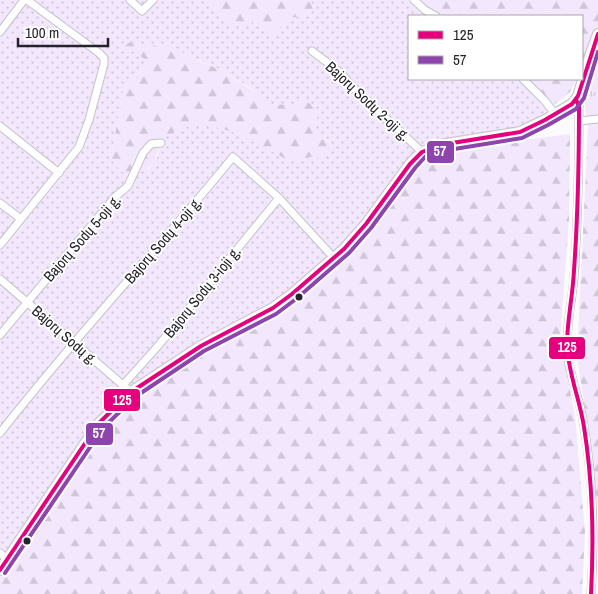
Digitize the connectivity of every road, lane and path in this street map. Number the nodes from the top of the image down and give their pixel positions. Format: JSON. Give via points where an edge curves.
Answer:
{"nodes":[{"id":1,"x":26,"y":0,"type":"edge"},
{"id":2,"x":130,"y":0,"type":"edge"},
{"id":3,"x":153,"y":0,"type":"edge"},
{"id":4,"x":414,"y":0,"type":"edge"},
{"id":5,"x":434,"y":15,"type":"edge"},
{"id":6,"x":0,"y":32,"type":"edge"},
{"id":7,"x":598,"y":34,"type":"edge"},
{"id":8,"x":312,"y":51,"type":"dead end"},
{"id":9,"x":583,"y":79,"type":"edge"},
{"id":10,"x":524,"y":80,"type":"edge"},
{"id":11,"x":583,"y":80,"type":"edge"},
{"id":12,"x":576,"y":100,"type":"junction"},
{"id":13,"x":555,"y":114,"type":"junction"},
{"id":14,"x":598,"y":119,"type":"edge"},
{"id":15,"x":579,"y":121,"type":"junction"},
{"id":16,"x":0,"y":126,"type":"edge"},
{"id":17,"x":160,"y":143,"type":"dead end"},
{"id":18,"x":422,"y":152,"type":"junction"},
{"id":19,"x":59,"y":173,"type":"junction"},
{"id":20,"x":279,"y":198,"type":"junction"},
{"id":21,"x":0,"y":203,"type":"edge"},
{"id":22,"x":20,"y":219,"type":"junction"},
{"id":23,"x":0,"y":245,"type":"edge"},
{"id":24,"x":334,"y":258,"type":"junction"},
{"id":25,"x":0,"y":278,"type":"edge"},
{"id":26,"x":27,"y":302,"type":"junction"},
{"id":27,"x":0,"y":335,"type":"edge"},
{"id":28,"x":74,"y":342,"type":"junction"},
{"id":29,"x":127,"y":389,"type":"junction"},
{"id":30,"x":0,"y":433,"type":"edge"},
{"id":31,"x":4,"y":556,"type":"edge"},
{"id":32,"x":0,"y":570,"type":"edge"},
{"id":33,"x":591,"y":594,"type":"edge"}],
"edges":[{"from":1,"to":6,"type":"street"},
{"from":1,"to":19,"type":"street","via":[[104,58],[90,120],[79,147]]},
{"from":2,"to":3,"type":"street","via":[[142,11]]},
{"from":4,"to":5,"type":"street"},
{"from":7,"to":9,"type":"street"},
{"from":8,"to":18,"type":"street","name":"Bajorų Sodų 2-oji g.","via":[[340,72]]},
{"from":10,"to":13,"type":"street"},
{"from":11,"to":12,"type":"street"},
{"from":12,"to":13,"type":"street"},
{"from":12,"to":15,"type":"street"},
{"from":13,"to":18,"type":"street","via":[[520,132],[440,145]]},
{"from":14,"to":15,"type":"street"},
{"from":15,"to":33,"type":"street","via":[[574,277],[567,346],[583,421],[593,514]]},
{"from":16,"to":19,"type":"street"},
{"from":17,"to":26,"type":"street","name":"Bajorų Sodų 5-oji g.","via":[[151,144],[143,153],[128,186],[115,197]]},
{"from":18,"to":24,"type":"street","via":[[366,224]]},
{"from":19,"to":22,"type":"street"},
{"from":20,"to":24,"type":"street","name":"Bajorų Sodų 4-oji g."},
{"from":20,"to":28,"type":"street","name":"Bajorų Sodų 4-oji g.","via":[[233,156]]},
{"from":20,"to":29,"type":"street","name":"Bajorų Sodų 3-ioji g.","via":[[158,346]]},
{"from":21,"to":22,"type":"street"},
{"from":22,"to":23,"type":"street"},
{"from":24,"to":29,"type":"street","via":[[283,301]]},
{"from":25,"to":26,"type":"street","name":"Bajorų Sodų g."},
{"from":26,"to":27,"type":"street","name":"Bajorų Sodų 5-oji g."},
{"from":26,"to":28,"type":"street","name":"Bajorų Sodų g."},
{"from":28,"to":29,"type":"street","name":"Bajorų Sodų g."},
{"from":28,"to":30,"type":"street","name":"Bajorų Sodų 4-oji g."},
{"from":29,"to":31,"type":"street","via":[[98,424]]},
{"from":31,"to":32,"type":"street"}]}
